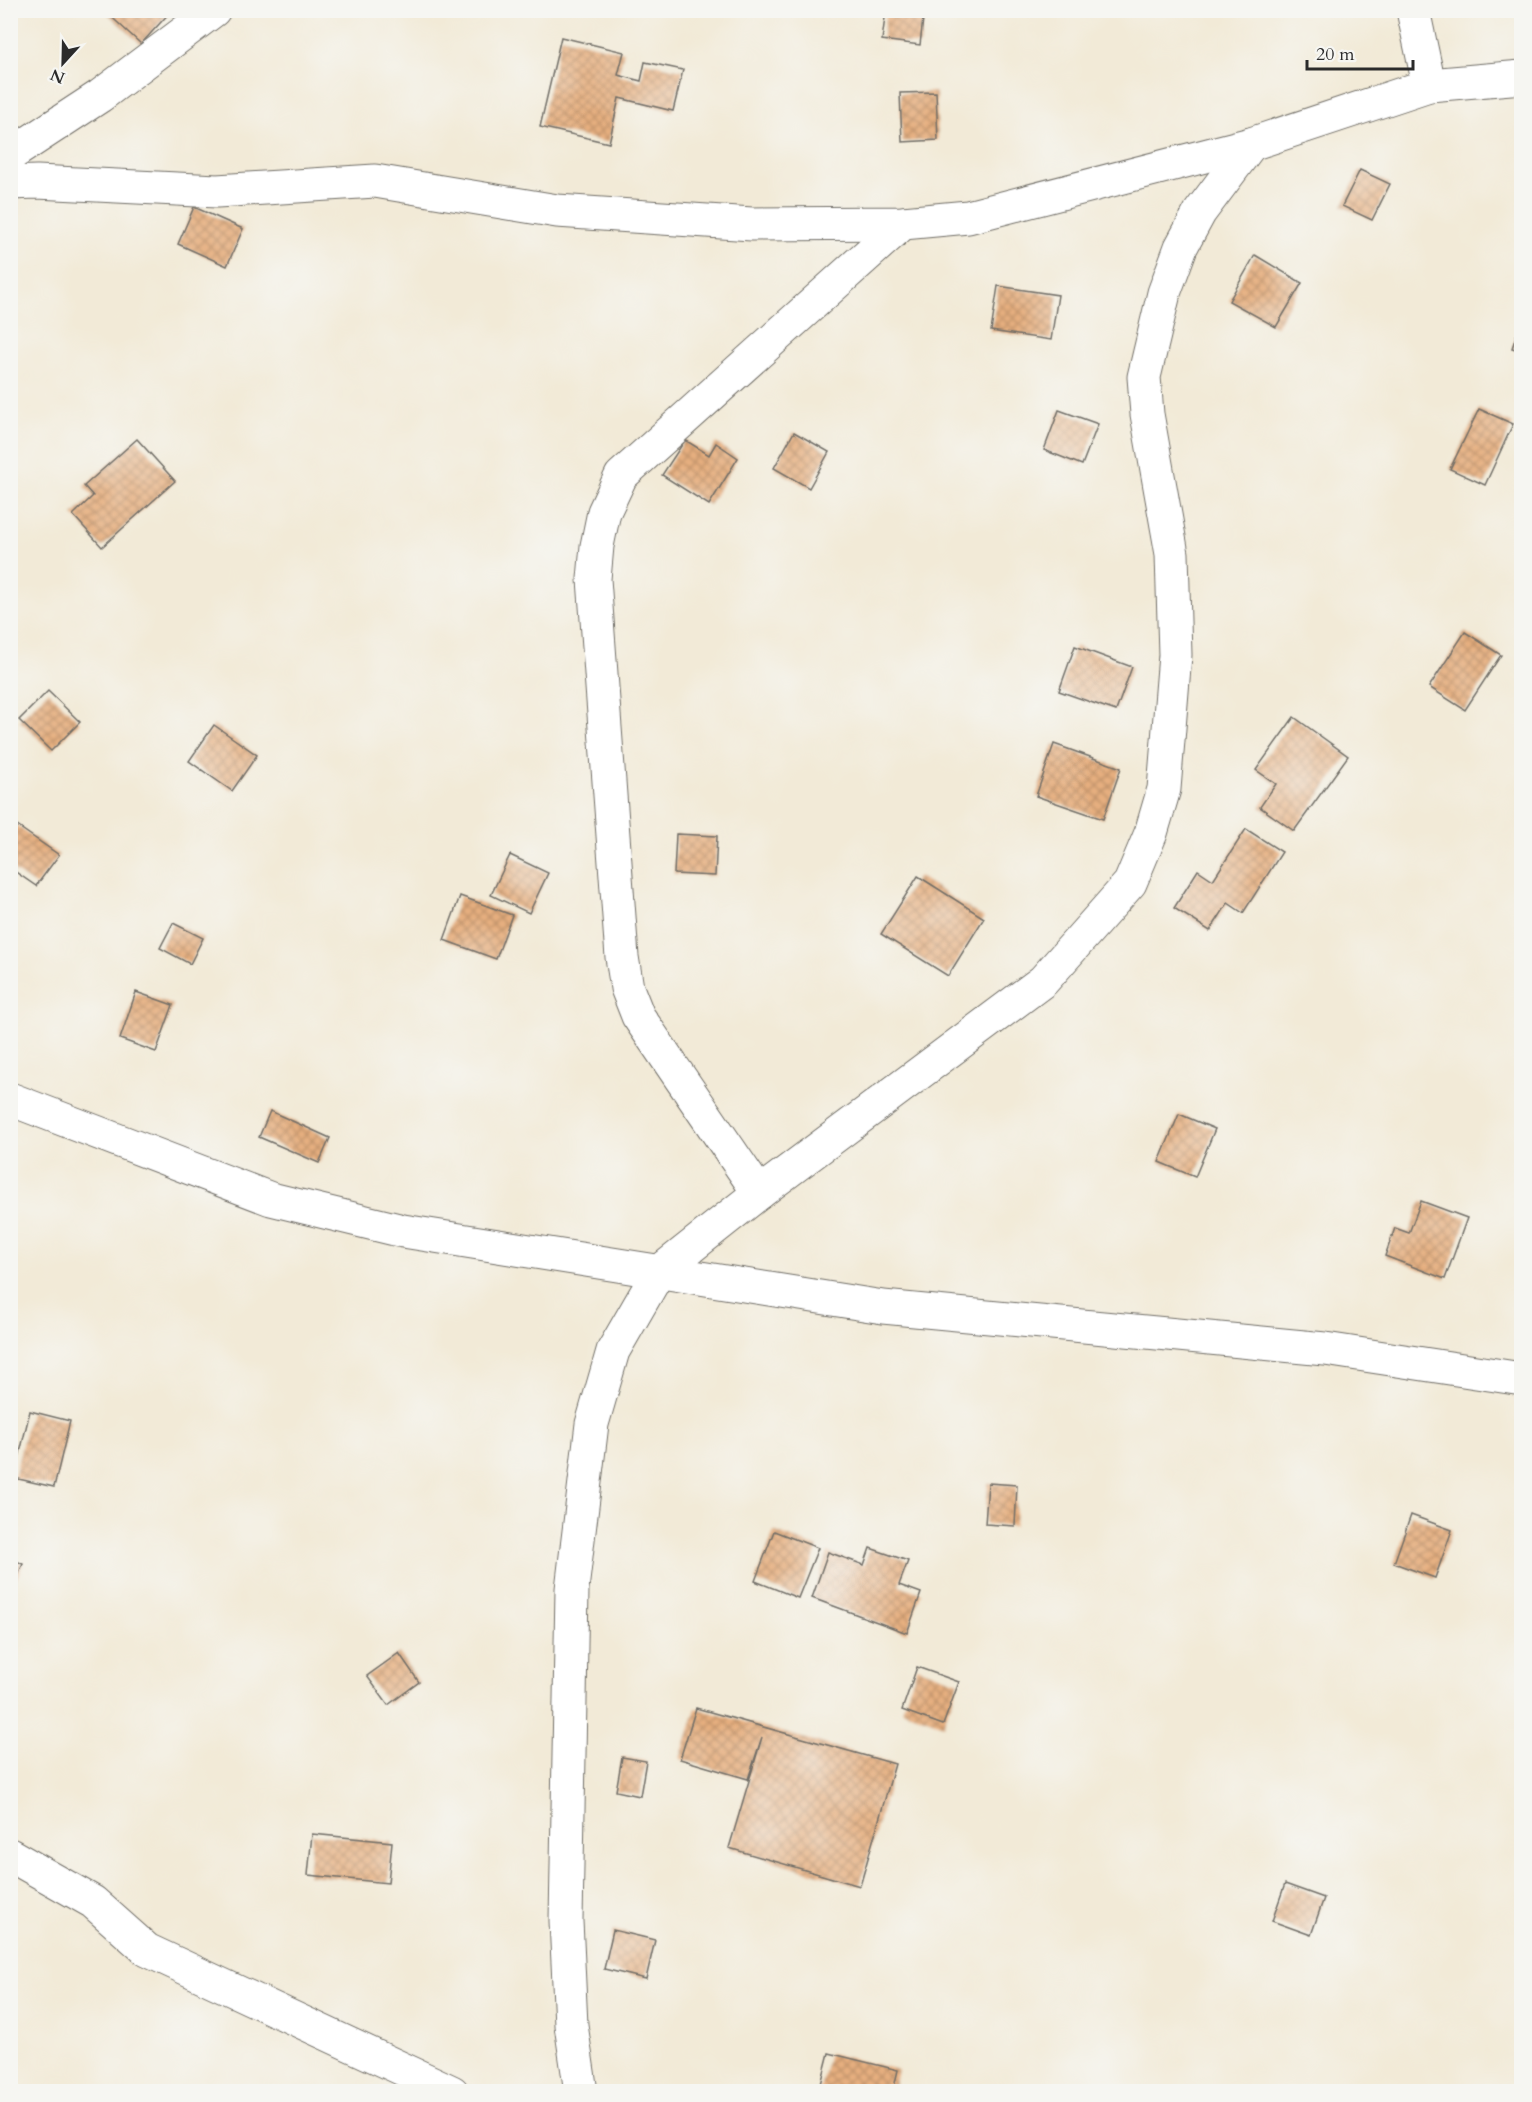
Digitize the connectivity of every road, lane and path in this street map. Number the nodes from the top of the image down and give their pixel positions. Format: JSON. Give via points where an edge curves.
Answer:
{"nodes":[{"id":1,"x":214,"y":10,"type":"edge"},
{"id":2,"x":1413,"y":10,"type":"edge"},
{"id":3,"x":1521,"y":77,"type":"edge"},
{"id":4,"x":1429,"y":85,"type":"junction"},
{"id":5,"x":1251,"y":144,"type":"junction"},
{"id":6,"x":10,"y":155,"type":"edge"},
{"id":7,"x":10,"y":183,"type":"edge"},
{"id":8,"x":903,"y":223,"type":"junction"},
{"id":9,"x":10,"y":1099,"type":"edge"},
{"id":10,"x":759,"y":1193,"type":"junction"},
{"id":11,"x":658,"y":1273,"type":"junction"},
{"id":12,"x":1521,"y":1379,"type":"edge"},
{"id":13,"x":10,"y":1855,"type":"edge"},
{"id":14,"x":452,"y":2091,"type":"edge"},
{"id":15,"x":581,"y":2091,"type":"edge"}],
"edges":[{"from":1,"to":6,"type":"street","via":[[100,96]]},
{"from":2,"to":4,"type":"street"},
{"from":3,"to":4,"type":"street"},
{"from":4,"to":5,"type":"street"},
{"from":5,"to":8,"type":"street","via":[[968,217]]},
{"from":5,"to":10,"type":"street","via":[[1200,212],[1181,247],[1164,293],[1144,377],[1172,555],[1175,655],[1164,789],[1130,883],[1043,981]]},
{"from":7,"to":8,"type":"street","via":[[217,192],[375,181],[558,211],[752,224]]},
{"from":8,"to":10,"type":"street","via":[[621,476],[604,512],[597,546],[594,579],[627,988],[638,1016]]},
{"from":9,"to":11,"type":"street","via":[[271,1199],[403,1231]]},
{"from":10,"to":11,"type":"street"},
{"from":11,"to":12,"type":"street","via":[[883,1307],[1324,1349]]},
{"from":11,"to":15,"type":"street","via":[[613,1351],[592,1424],[572,1589],[566,1921],[571,2025]]},
{"from":13,"to":14,"type":"street","via":[[93,1902],[147,1950]]}]}
